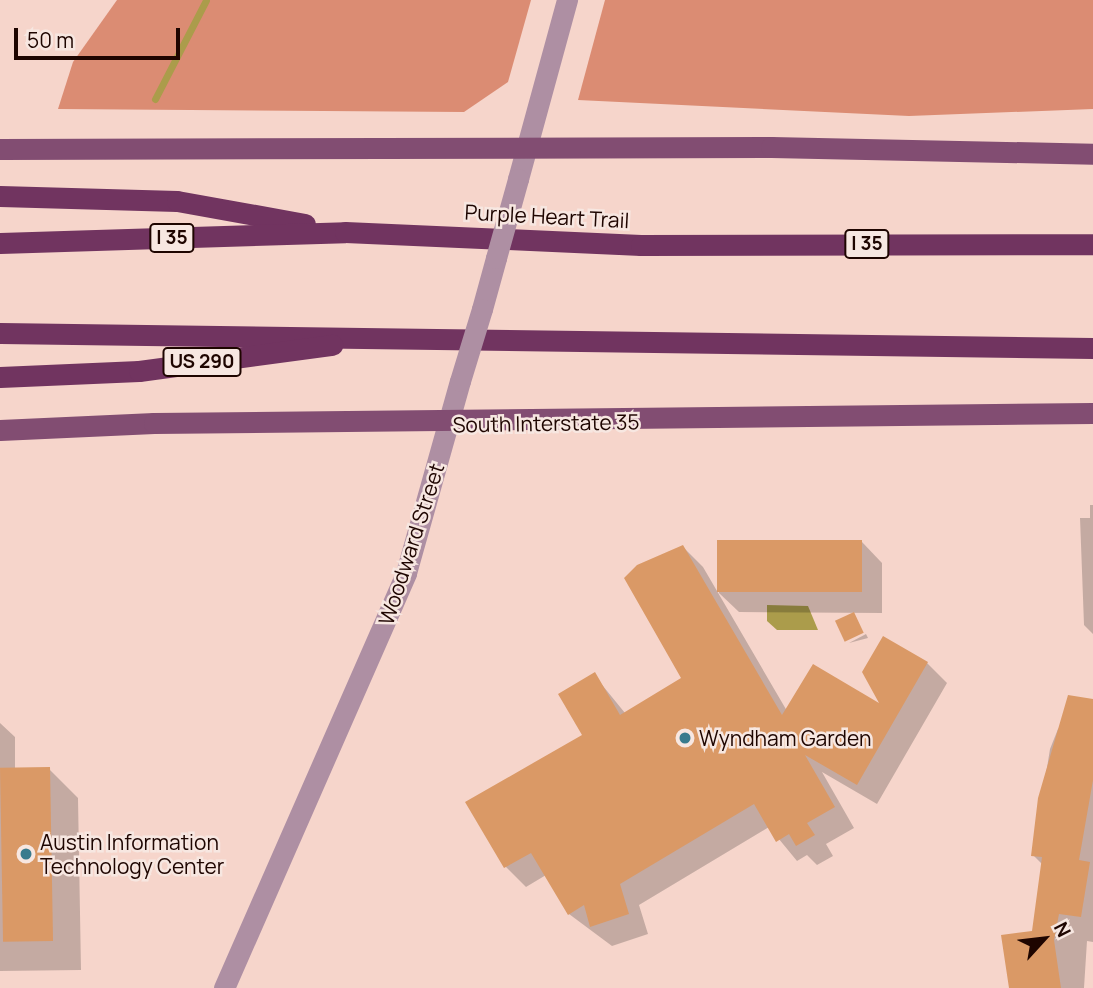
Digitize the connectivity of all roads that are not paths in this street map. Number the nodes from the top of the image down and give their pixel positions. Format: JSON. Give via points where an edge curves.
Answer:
{"nodes":[{"id":1,"x":567,"y":0,"type":"edge"},
{"id":2,"x":526,"y":146,"type":"junction"},
{"id":3,"x":0,"y":149,"type":"edge"},
{"id":4,"x":1093,"y":154,"type":"edge"},
{"id":5,"x":0,"y":196,"type":"edge"},
{"id":6,"x":345,"y":232,"type":"junction"},
{"id":7,"x":0,"y":243,"type":"edge"},
{"id":8,"x":1093,"y":244,"type":"edge"},
{"id":9,"x":0,"y":333,"type":"edge"},
{"id":10,"x":404,"y":336,"type":"junction"},
{"id":11,"x":1093,"y":348,"type":"edge"},
{"id":12,"x":0,"y":377,"type":"edge"},
{"id":13,"x":1093,"y":413,"type":"edge"},
{"id":14,"x":449,"y":424,"type":"junction"},
{"id":15,"x":0,"y":430,"type":"edge"},
{"id":16,"x":224,"y":988,"type":"edge"}],
"edges":[{"from":1,"to":2,"type":"street","name":"Woodward Street"},
{"from":2,"to":3,"type":"main road"},
{"from":2,"to":4,"type":"main road"},
{"from":2,"to":14,"type":"street","name":"Woodward Street","bridge":true},
{"from":5,"to":6,"type":"highway","via":[[177,201]]},
{"from":6,"to":7,"type":"highway","name":"Purple Heart Trail","number":"I 35"},
{"from":6,"to":8,"type":"highway","name":"Purple Heart Trail","number":"I 35","via":[[641,245]]},
{"from":9,"to":10,"type":"highway"},
{"from":10,"to":11,"type":"highway","via":[[642,347]]},
{"from":10,"to":12,"type":"highway","number":"US 290","via":[[139,371]]},
{"from":13,"to":14,"type":"main road","name":"South Interstate 35"},
{"from":14,"to":15,"type":"main road","name":"South Interstate 35","via":[[154,423]]},
{"from":14,"to":16,"type":"street","name":"Woodward Street","via":[[405,573],[373,655]]}]}
